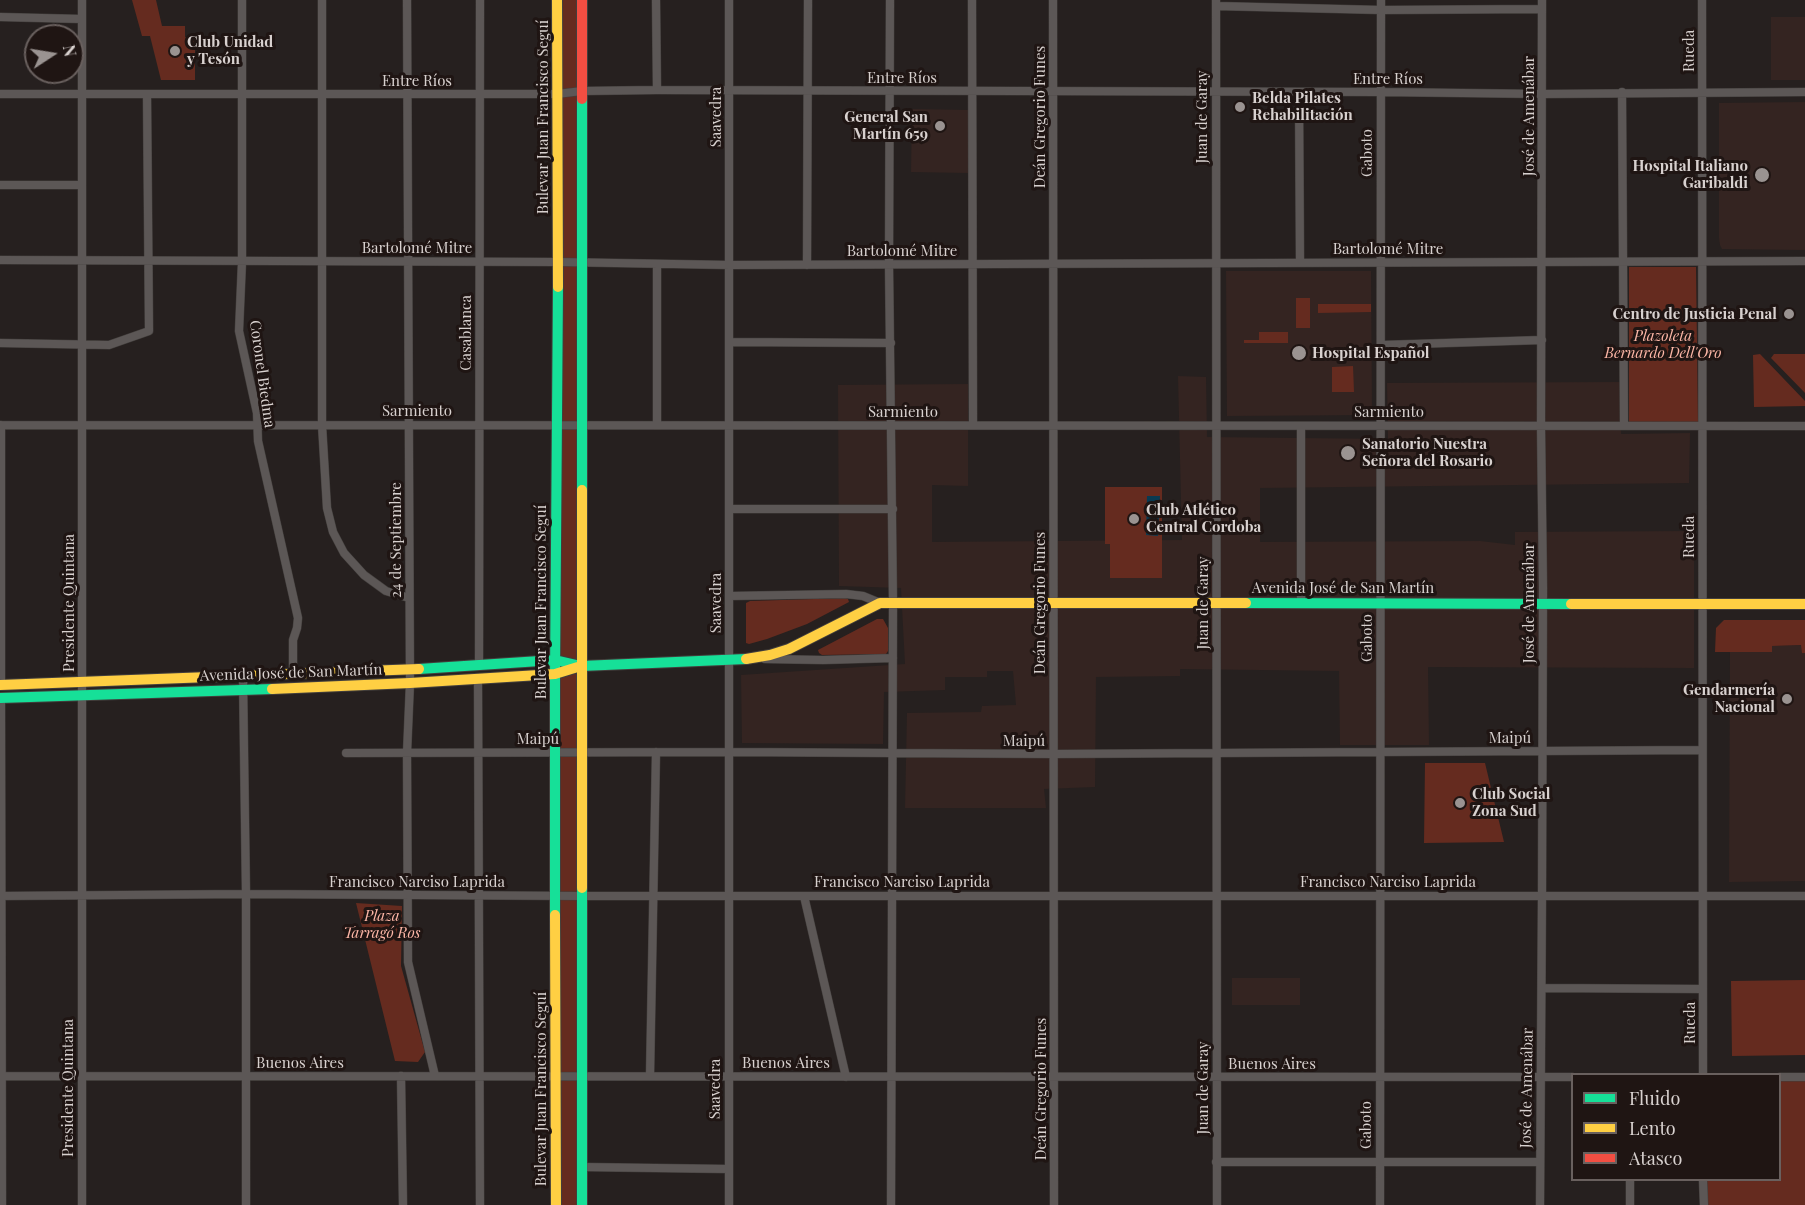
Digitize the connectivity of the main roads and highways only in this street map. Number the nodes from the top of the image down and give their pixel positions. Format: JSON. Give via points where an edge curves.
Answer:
{"nodes":[{"id":1,"x":557,"y":0,"type":"edge"},
{"id":2,"x":582,"y":0,"type":"edge"},
{"id":3,"x":1805,"y":604,"type":"edge"},
{"id":4,"x":555,"y":660,"type":"junction"},
{"id":5,"x":581,"y":666,"type":"junction"},
{"id":6,"x":555,"y":674,"type":"junction"},
{"id":7,"x":1,"y":685,"type":"edge"},
{"id":8,"x":1,"y":698,"type":"edge"},
{"id":9,"x":556,"y":1205,"type":"edge"},
{"id":10,"x":582,"y":1205,"type":"edge"}],
"edges":[{"from":1,"to":4,"type":"main road","name":"Bulevar Juan Francisco Seguí"},
{"from":2,"to":5,"type":"main road"},
{"from":3,"to":5,"type":"main road","name":"Avenida José de San Martín","via":[[880,603],[789,649],[752,659]]},
{"from":4,"to":5,"type":"main road","name":"Avenida José de San Martín"},
{"from":4,"to":6,"type":"main road","name":"Bulevar Juan Francisco Seguí"},
{"from":4,"to":7,"type":"main road","name":"Avenida José de San Martín","via":[[410,670]]},
{"from":5,"to":6,"type":"main road","name":"Avenida José de San Martín"},
{"from":5,"to":10,"type":"main road"},
{"from":6,"to":8,"type":"main road","name":"Avenida José de San Martín"},
{"from":6,"to":9,"type":"main road","name":"Bulevar Juan Francisco Seguí"}]}
